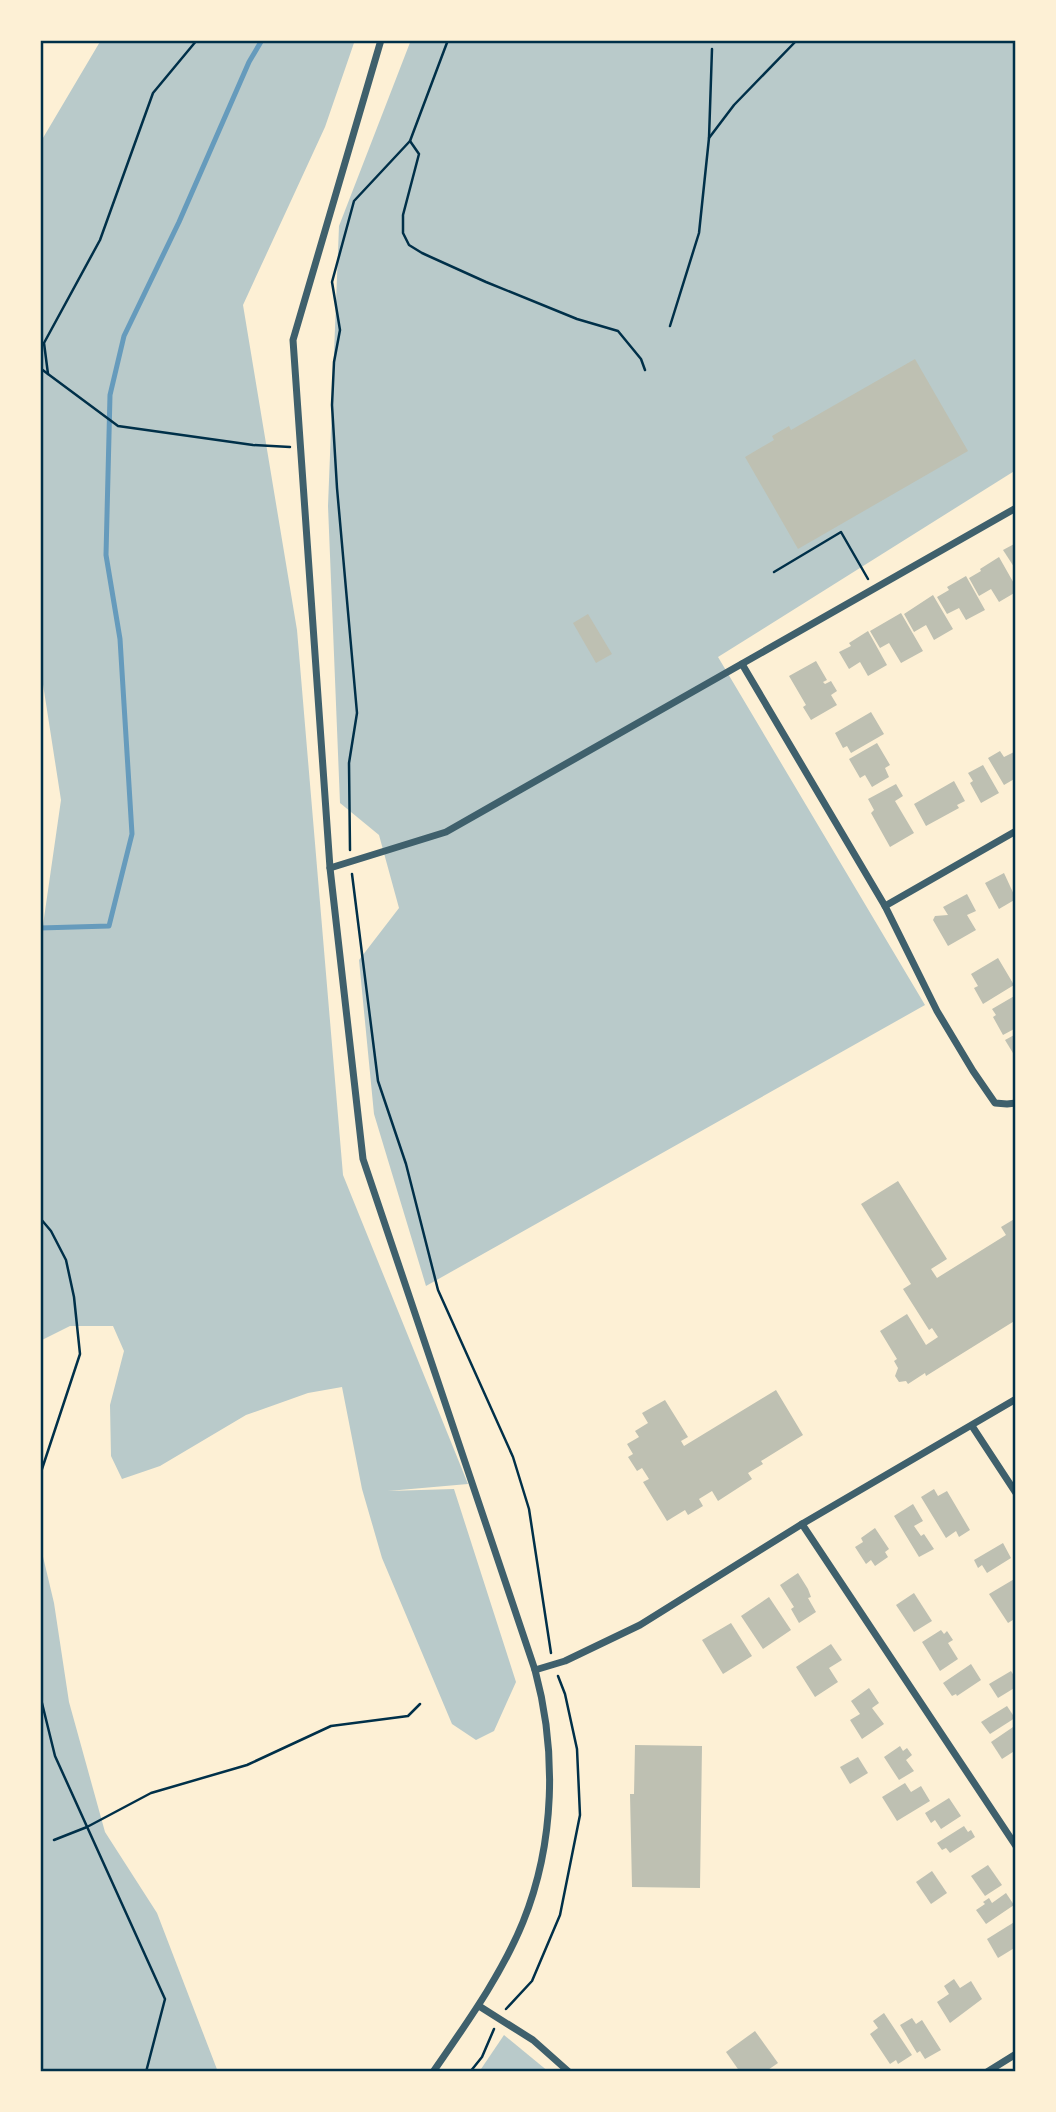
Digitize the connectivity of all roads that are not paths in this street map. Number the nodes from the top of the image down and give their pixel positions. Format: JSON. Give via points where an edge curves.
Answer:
{"nodes":[{"id":1,"x":381,"y":40,"type":"edge"},
{"id":2,"x":1016,"y":508,"type":"edge"},
{"id":3,"x":743,"y":664,"type":"junction"},
{"id":4,"x":1016,"y":831,"type":"edge"},
{"id":5,"x":330,"y":868,"type":"junction"},
{"id":6,"x":886,"y":906,"type":"junction"},
{"id":7,"x":1012,"y":1104,"type":"edge"},
{"id":8,"x":1016,"y":1399,"type":"edge"},
{"id":9,"x":972,"y":1426,"type":"junction"},
{"id":10,"x":1016,"y":1493,"type":"edge"},
{"id":11,"x":802,"y":1524,"type":"junction"},
{"id":12,"x":534,"y":1671,"type":"junction"},
{"id":13,"x":1016,"y":1846,"type":"edge"},
{"id":14,"x":479,"y":2006,"type":"junction"},
{"id":15,"x":1016,"y":2054,"type":"edge"},
{"id":16,"x":433,"y":2072,"type":"edge"},
{"id":17,"x":569,"y":2072,"type":"edge"},
{"id":18,"x":987,"y":2072,"type":"edge"}],
"edges":[{"from":1,"to":5,"type":"street","via":[[293,341]]},
{"from":2,"to":3,"type":"street"},
{"from":3,"to":5,"type":"street","via":[[446,832]]},
{"from":3,"to":6,"type":"street"},
{"from":4,"to":6,"type":"street"},
{"from":5,"to":12,"type":"street","via":[[363,1158]]},
{"from":6,"to":7,"type":"street","via":[[967,1061],[995,1102]]},
{"from":8,"to":9,"type":"street"},
{"from":9,"to":10,"type":"street"},
{"from":9,"to":11,"type":"street"},
{"from":11,"to":12,"type":"street","via":[[640,1625]]},
{"from":11,"to":13,"type":"street"},
{"from":12,"to":14,"type":"street","via":[[549,1762],[545,1835],[523,1924]]},
{"from":14,"to":16,"type":"street"},
{"from":14,"to":17,"type":"street","via":[[533,2040]]},
{"from":15,"to":18,"type":"street"}]}
